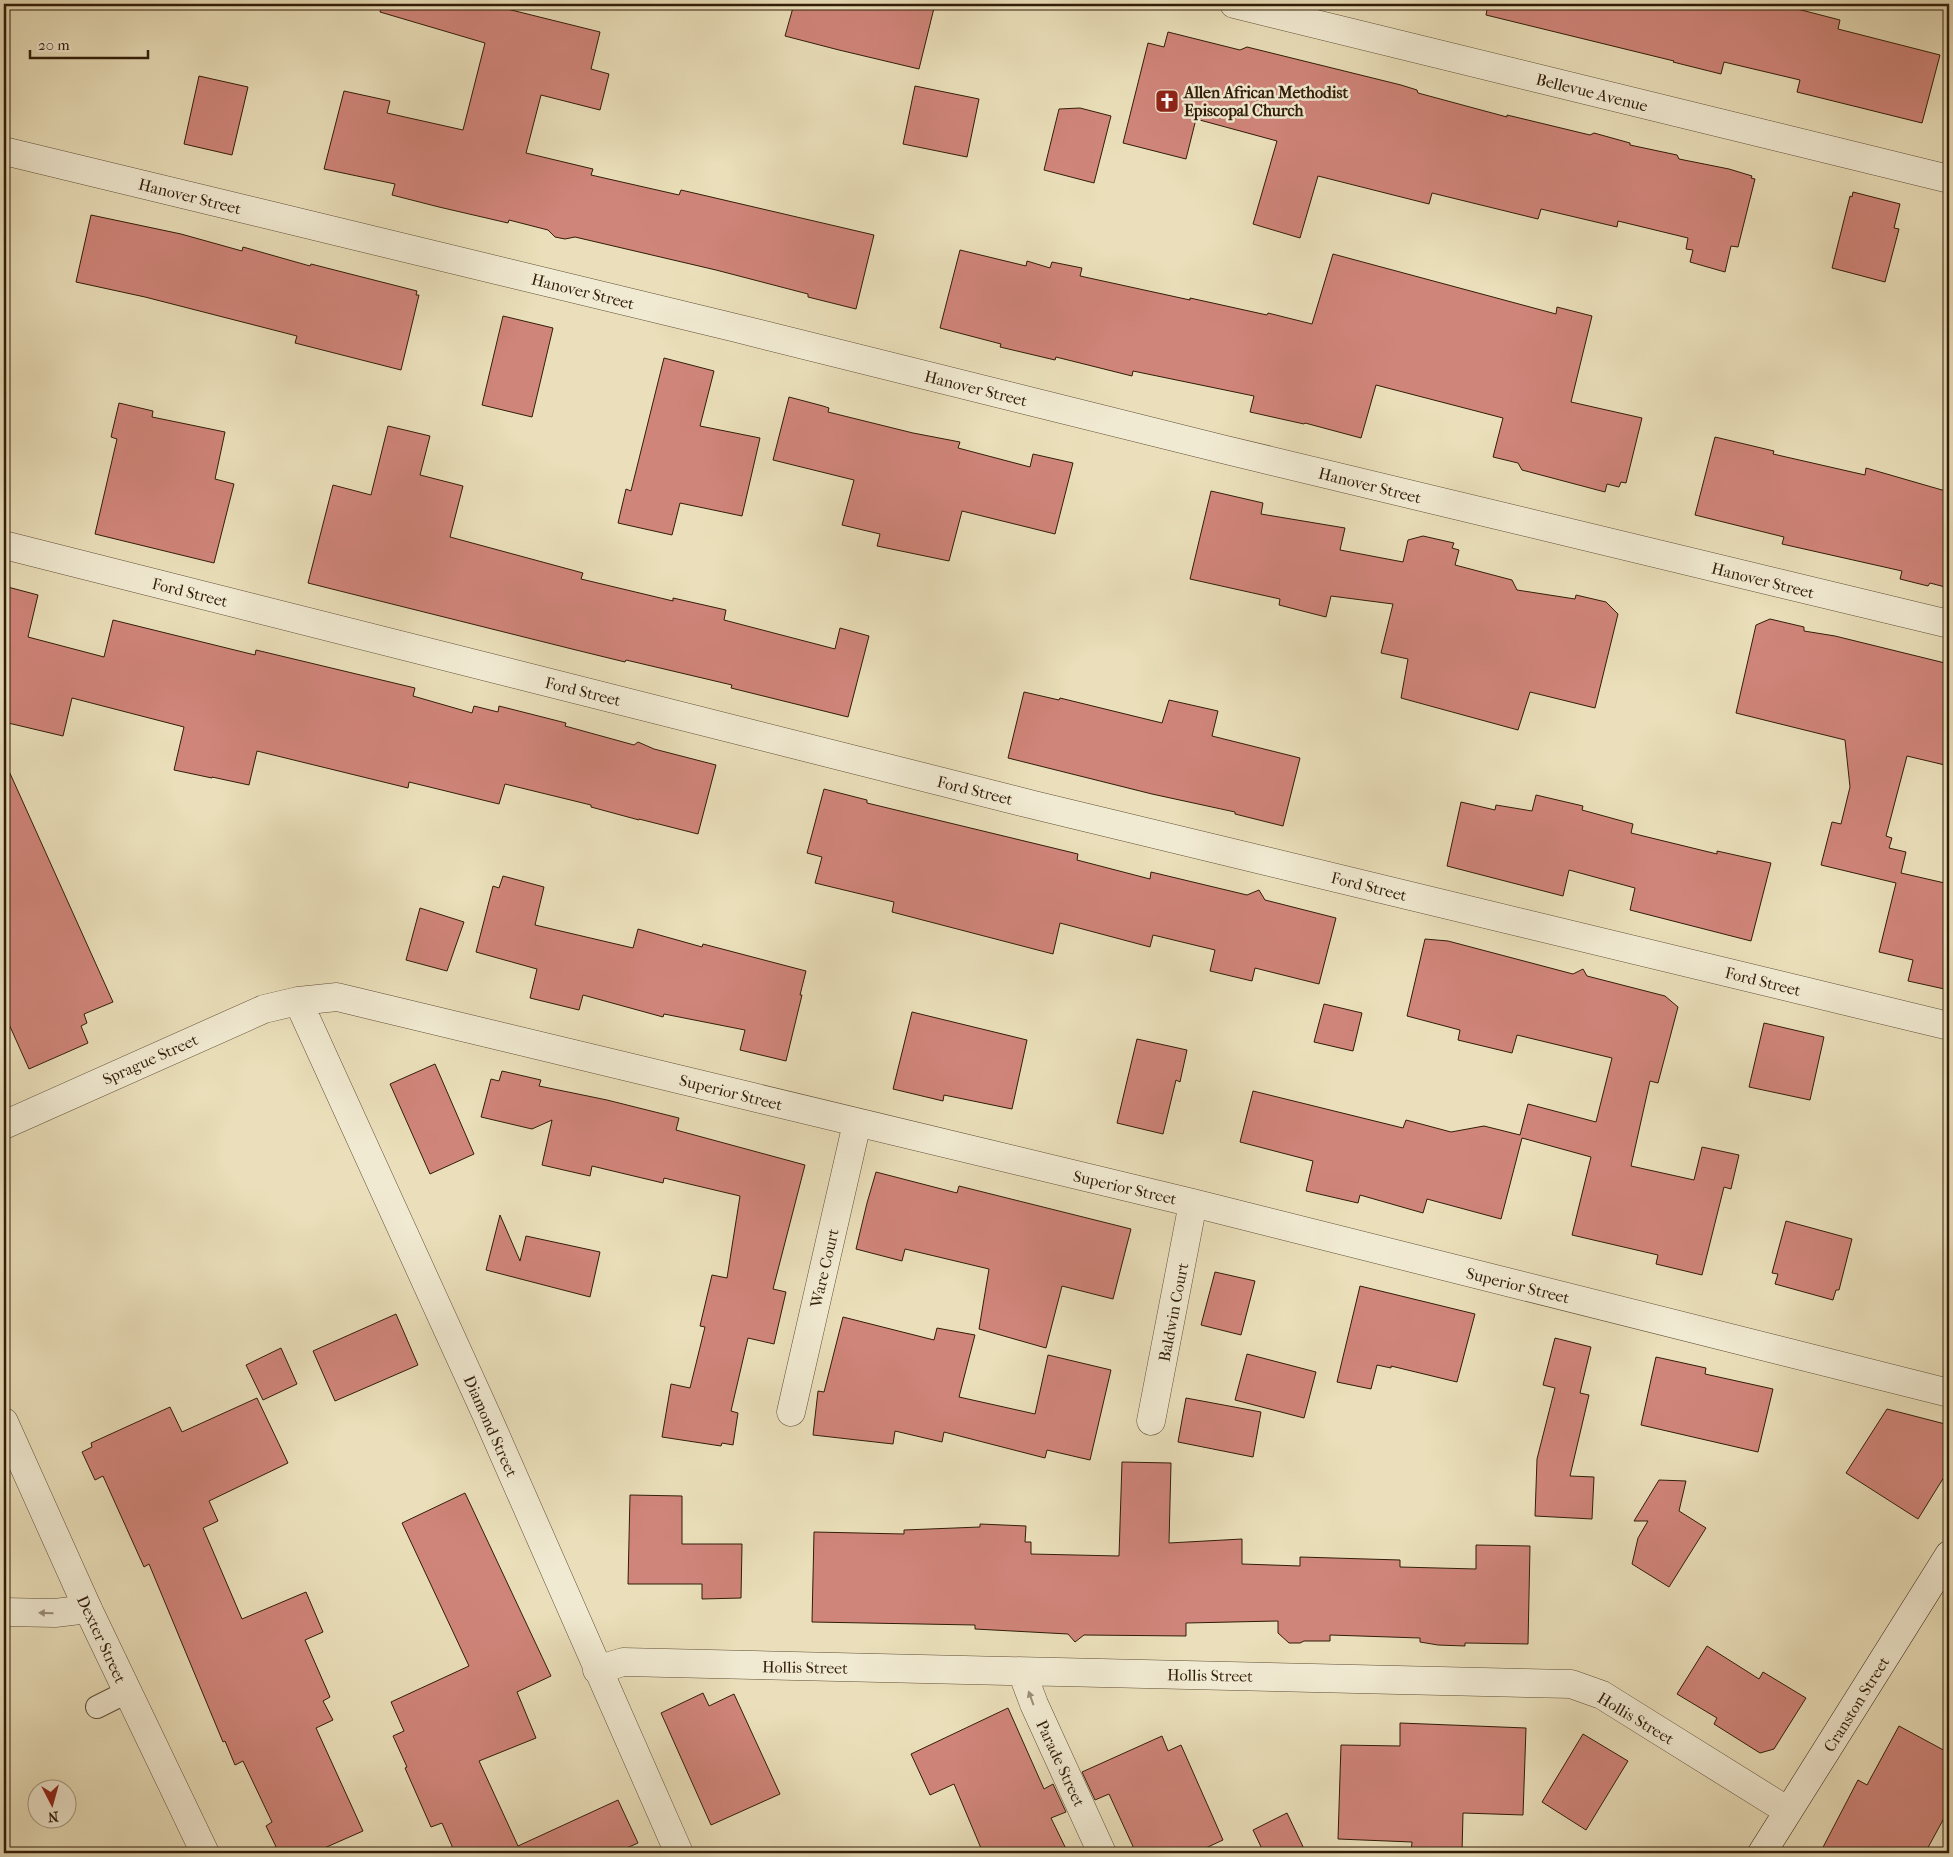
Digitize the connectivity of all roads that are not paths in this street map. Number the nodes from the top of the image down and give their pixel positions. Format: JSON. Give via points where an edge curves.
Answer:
{"nodes":[{"id":1,"x":1234,"y":4,"type":"edge"},
{"id":2,"x":4,"y":151,"type":"edge"},
{"id":3,"x":1949,"y":180,"type":"edge"},
{"id":4,"x":4,"y":545,"type":"edge"},
{"id":5,"x":1949,"y":624,"type":"edge"},
{"id":6,"x":298,"y":1001,"type":"junction"},
{"id":7,"x":1949,"y":1026,"type":"edge"},
{"id":8,"x":857,"y":1123,"type":"junction"},
{"id":9,"x":4,"y":1125,"type":"edge"},
{"id":10,"x":1193,"y":1203,"type":"junction"},
{"id":11,"x":1949,"y":1393,"type":"edge"},
{"id":12,"x":791,"y":1412,"type":"dead end"},
{"id":13,"x":1151,"y":1421,"type":"dead end"},
{"id":14,"x":4,"y":1422,"type":"edge"},
{"id":15,"x":1949,"y":1554,"type":"edge"},
{"id":16,"x":88,"y":1609,"type":"junction"},
{"id":17,"x":4,"y":1612,"type":"edge"},
{"id":18,"x":597,"y":1670,"type":"junction"},
{"id":19,"x":1022,"y":1672,"type":"junction"},
{"id":20,"x":127,"y":1692,"type":"junction"},
{"id":21,"x":96,"y":1707,"type":"dead end"},
{"id":22,"x":1788,"y":1811,"type":"junction"},
{"id":23,"x":205,"y":1853,"type":"edge"},
{"id":24,"x":679,"y":1853,"type":"edge"},
{"id":25,"x":1102,"y":1853,"type":"edge"},
{"id":26,"x":1762,"y":1853,"type":"edge"}],
"edges":[{"from":1,"to":3,"type":"street","name":"Bellevue Avenue"},
{"from":2,"to":5,"type":"street","name":"Hanover Street"},
{"from":4,"to":7,"type":"street","name":"Ford Street","via":[[1034,805]]},
{"from":6,"to":8,"type":"street","name":"Superior Street","via":[[337,997]]},
{"from":6,"to":9,"type":"street","name":"Sprague Street","via":[[264,1009]]},
{"from":6,"to":18,"type":"street","name":"Diamond Street","via":[[483,1407]]},
{"from":8,"to":10,"type":"street","name":"Superior Street"},
{"from":8,"to":12,"type":"street","name":"Ware Court"},
{"from":10,"to":11,"type":"street","name":"Superior Street"},
{"from":10,"to":13,"type":"street","name":"Baldwin Court"},
{"from":14,"to":16,"type":"street","name":"Dexter Street"},
{"from":15,"to":22,"type":"street","name":"Cranston Street"},
{"from":16,"to":17,"type":"street","one_way":true,"via":[[55,1613]]},
{"from":16,"to":20,"type":"street","name":"Dexter Street"},
{"from":18,"to":19,"type":"street","name":"Hollis Street","via":[[623,1662]]},
{"from":18,"to":24,"type":"street","name":"Diamond Street"},
{"from":19,"to":22,"type":"street","name":"Hollis Street","via":[[1571,1684],[1602,1695]]},
{"from":25,"to":19,"type":"street","name":"Parade Street","one_way":true},
{"from":20,"to":21,"type":"lane"},
{"from":20,"to":23,"type":"street","name":"Dexter Street"},
{"from":22,"to":26,"type":"street","name":"Cranston Street"}]}
